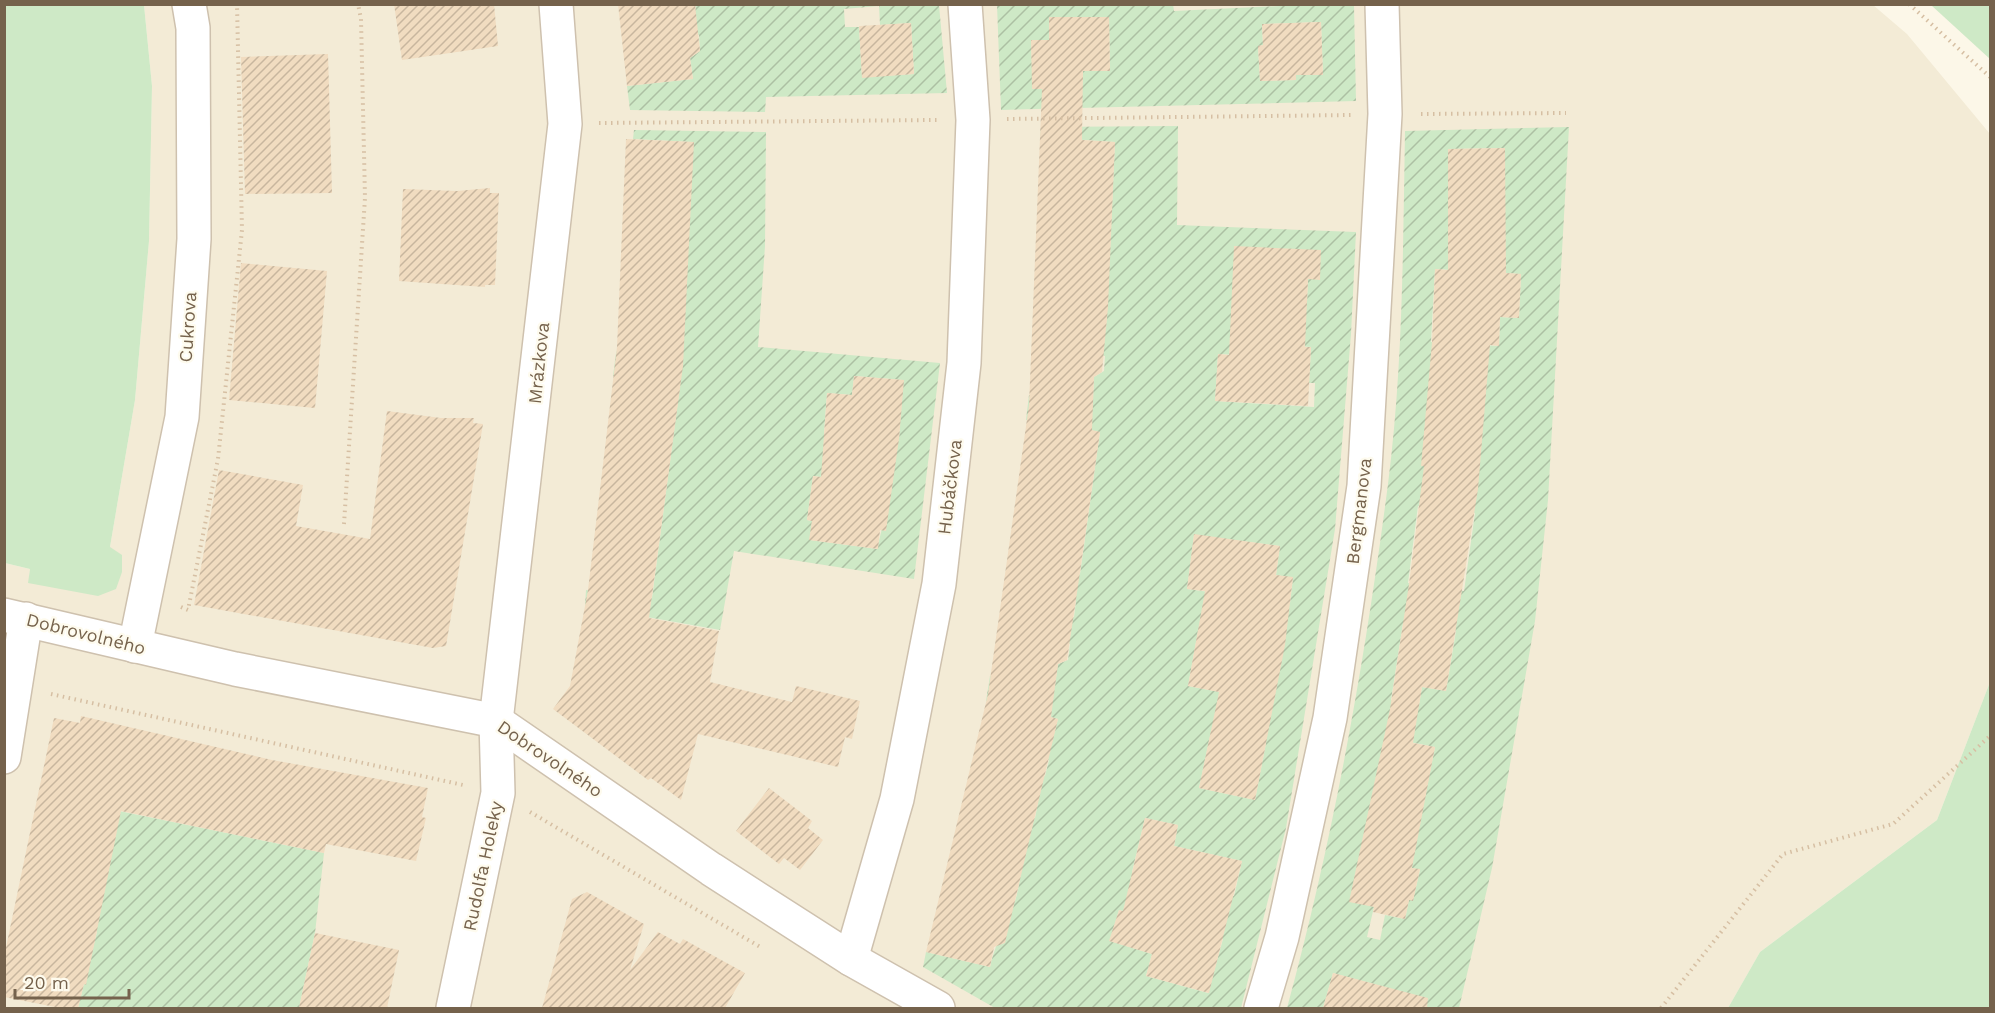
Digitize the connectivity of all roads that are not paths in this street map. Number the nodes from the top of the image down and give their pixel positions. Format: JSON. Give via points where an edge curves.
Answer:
{"nodes":[{"id":1,"x":189,"y":4,"type":"edge"},
{"id":2,"x":556,"y":4,"type":"edge"},
{"id":3,"x":965,"y":4,"type":"edge"},
{"id":4,"x":1382,"y":4,"type":"edge"},
{"id":5,"x":16,"y":617,"type":"edge"},
{"id":6,"x":135,"y":646,"type":"junction"},
{"id":7,"x":496,"y":721,"type":"junction"},
{"id":8,"x":4,"y":757,"type":"edge"},
{"id":9,"x":851,"y":959,"type":"junction"},
{"id":10,"x":453,"y":1008,"type":"edge"},
{"id":11,"x":938,"y":1008,"type":"edge"},
{"id":12,"x":1262,"y":1008,"type":"edge"}],
"edges":[{"from":1,"to":6,"type":"street","name":"Cukrova","via":[[193,28],[194,239],[182,417]]},
{"from":2,"to":7,"type":"street","name":"Mrázkova","via":[[566,124]]},
{"from":3,"to":9,"type":"street","name":"Hubáčkova","via":[[973,120],[964,363],[939,584],[897,799]]},
{"from":4,"to":12,"type":"street","name":"Bergmanova","via":[[1385,114],[1364,486],[1330,718],[1282,937]]},
{"from":5,"to":6,"type":"street","name":"Dobrovolného"},
{"from":5,"to":8,"type":"street","via":[[18,686]]},
{"from":6,"to":7,"type":"street","name":"Dobrovolného"},
{"from":7,"to":9,"type":"street","name":"Dobrovolného","via":[[711,869]]},
{"from":7,"to":10,"type":"street","name":"Rudolfa Holeky","via":[[498,793]]},
{"from":9,"to":11,"type":"street","name":"Dobrovolného"}]}
